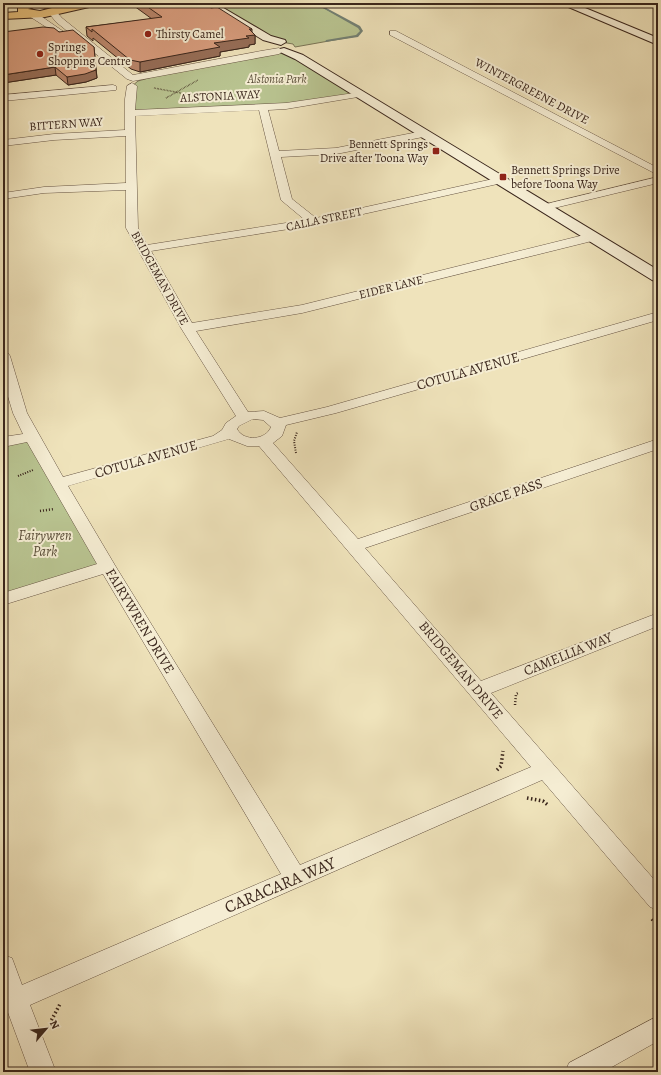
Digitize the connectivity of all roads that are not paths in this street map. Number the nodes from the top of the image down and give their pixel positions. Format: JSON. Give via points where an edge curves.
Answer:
{"nodes":[{"id":1,"x":94,"y":3,"type":"edge"},
{"id":2,"x":208,"y":3,"type":"edge"},
{"id":3,"x":564,"y":3,"type":"edge"},
{"id":4,"x":50,"y":6,"type":"edge"},
{"id":5,"x":27,"y":9,"type":"edge"},
{"id":6,"x":3,"y":12,"type":"edge"},
{"id":7,"x":3,"y":16,"type":"edge"},
{"id":8,"x":58,"y":24,"type":"junction"},
{"id":9,"x":393,"y":33,"type":"dead end"},
{"id":10,"x":658,"y":42,"type":"edge"},
{"id":11,"x":280,"y":47,"type":"junction"},
{"id":12,"x":87,"y":54,"type":"edge"},
{"id":13,"x":108,"y":79,"type":"junction"},
{"id":14,"x":133,"y":80,"type":"junction"},
{"id":15,"x":115,"y":88,"type":"junction"},
{"id":16,"x":78,"y":90,"type":"junction"},
{"id":17,"x":358,"y":94,"type":"junction"},
{"id":18,"x":3,"y":98,"type":"edge"},
{"id":19,"x":130,"y":100,"type":"junction"},
{"id":20,"x":263,"y":108,"type":"junction"},
{"id":21,"x":132,"y":113,"type":"junction"},
{"id":22,"x":131,"y":133,"type":"junction"},
{"id":23,"x":423,"y":134,"type":"junction"},
{"id":24,"x":3,"y":143,"type":"edge"},
{"id":25,"x":275,"y":154,"type":"junction"},
{"id":26,"x":658,"y":172,"type":"edge"},
{"id":27,"x":502,"y":180,"type":"junction"},
{"id":28,"x":658,"y":180,"type":"edge"},
{"id":29,"x":131,"y":186,"type":"junction"},
{"id":30,"x":3,"y":196,"type":"edge"},
{"id":31,"x":546,"y":207,"type":"junction"},
{"id":32,"x":314,"y":222,"type":"junction"},
{"id":33,"x":592,"y":237,"type":"junction"},
{"id":34,"x":144,"y":249,"type":"junction"},
{"id":35,"x":658,"y":276,"type":"edge"},
{"id":36,"x":658,"y":316,"type":"edge"},
{"id":37,"x":188,"y":328,"type":"junction"},
{"id":38,"x":3,"y":356,"type":"edge"},
{"id":39,"x":244,"y":416,"type":"junction"},
{"id":40,"x":277,"y":423,"type":"junction"},
{"id":41,"x":231,"y":432,"type":"junction"},
{"id":42,"x":32,"y":436,"type":"junction"},
{"id":43,"x":263,"y":441,"type":"junction"},
{"id":44,"x":3,"y":442,"type":"edge"},
{"id":45,"x":658,"y":444,"type":"edge"},
{"id":46,"x":60,"y":483,"type":"junction"},
{"id":47,"x":355,"y":546,"type":"junction"},
{"id":48,"x":107,"y":567,"type":"junction"},
{"id":49,"x":3,"y":599,"type":"edge"},
{"id":50,"x":658,"y":619,"type":"edge"},
{"id":51,"x":478,"y":690,"type":"junction"},
{"id":52,"x":544,"y":770,"type":"junction"},
{"id":53,"x":296,"y":878,"type":"junction"},
{"id":54,"x":658,"y":900,"type":"edge"},
{"id":55,"x":3,"y":966,"type":"edge"},
{"id":56,"x":16,"y":999,"type":"junction"},
{"id":57,"x":658,"y":1028,"type":"edge"},
{"id":58,"x":43,"y":1072,"type":"edge"},
{"id":59,"x":578,"y":1072,"type":"edge"}],
"edges":[{"from":1,"to":4,"type":"main road"},
{"from":2,"to":11,"type":"street"},
{"from":3,"to":10,"type":"street"},
{"from":4,"to":5,"type":"main road"},
{"from":4,"to":8,"type":"street"},
{"from":5,"to":6,"type":"main road"},
{"from":5,"to":7,"type":"main road"},
{"from":5,"to":8,"type":"street"},
{"from":8,"to":12,"type":"street"},
{"from":8,"to":14,"type":"street"},
{"from":9,"to":26,"type":"street","name":"WINTERGREENE DRIVE"},
{"from":11,"to":14,"type":"street"},
{"from":11,"to":17,"type":"street"},
{"from":13,"to":14,"type":"street"},
{"from":13,"to":15,"type":"street","via":[[105,86]]},
{"from":13,"to":16,"type":"street"},
{"from":14,"to":15,"type":"street"},
{"from":14,"to":19,"type":"street","name":"BRIDGEMAN DRIVE"},
{"from":15,"to":16,"type":"street"},
{"from":15,"to":19,"type":"street"},
{"from":16,"to":18,"type":"street"},
{"from":17,"to":20,"type":"street","name":"ALSTONIA WAY"},
{"from":17,"to":23,"type":"street"},
{"from":19,"to":21,"type":"street","name":"BRIDGEMAN DRIVE"},
{"from":20,"to":21,"type":"street","name":"ALSTONIA WAY"},
{"from":20,"to":25,"type":"street"},
{"from":21,"to":22,"type":"street","name":"BRIDGEMAN DRIVE"},
{"from":22,"to":24,"type":"street","name":"BITTERN WAY","via":[[54,137]]},
{"from":22,"to":29,"type":"street","name":"BRIDGEMAN DRIVE"},
{"from":23,"to":25,"type":"street","via":[[336,152]]},
{"from":23,"to":27,"type":"street"},
{"from":25,"to":32,"type":"street","via":[[287,200]]},
{"from":27,"to":31,"type":"street"},
{"from":27,"to":32,"type":"street","name":"CALLA STREET"},
{"from":28,"to":31,"type":"street"},
{"from":29,"to":30,"type":"street","via":[[44,190]]},
{"from":29,"to":34,"type":"street","name":"BRIDGEMAN DRIVE","via":[[132,228]]},
{"from":31,"to":33,"type":"street"},
{"from":32,"to":34,"type":"street","name":"CALLA STREET"},
{"from":33,"to":35,"type":"street"},
{"from":33,"to":37,"type":"street","name":"EIDER LANE","via":[[302,309]]},
{"from":34,"to":37,"type":"street","name":"BRIDGEMAN DRIVE"},
{"from":36,"to":40,"type":"street","name":"COTULA AVENUE","via":[[331,410]]},
{"from":37,"to":39,"type":"street","name":"BRIDGEMAN DRIVE"},
{"from":38,"to":42,"type":"street","name":"FAIRYWREN DRIVE","via":[[20,412]]},
{"from":39,"to":40,"type":"street","via":[[267,417]]},
{"from":39,"to":41,"type":"street","via":[[232,423]]},
{"from":40,"to":43,"type":"street","via":[[278,431],[270,439]]},
{"from":41,"to":43,"type":"street","via":[[243,441]]},
{"from":41,"to":46,"type":"street","name":"COTULA AVENUE","via":[[218,439]]},
{"from":42,"to":44,"type":"street"},
{"from":42,"to":46,"type":"street","name":"FAIRYWREN DRIVE"},
{"from":43,"to":47,"type":"street","name":"BRIDGEMAN DRIVE"},
{"from":45,"to":47,"type":"street","name":"GRACE PASS"},
{"from":46,"to":48,"type":"street","name":"FAIRYWREN DRIVE"},
{"from":47,"to":51,"type":"street","name":"BRIDGEMAN DRIVE"},
{"from":48,"to":49,"type":"street"},
{"from":48,"to":53,"type":"street","name":"FAIRYWREN DRIVE"},
{"from":50,"to":51,"type":"street","name":"CAMELLIA WAY"},
{"from":51,"to":52,"type":"street","name":"BRIDGEMAN DRIVE"},
{"from":52,"to":53,"type":"street","name":"CARACARA WAY"},
{"from":52,"to":54,"type":"street","name":"BRIDGEMAN DRIVE"},
{"from":53,"to":56,"type":"street","name":"CARACARA WAY"},
{"from":55,"to":56,"type":"street"},
{"from":56,"to":58,"type":"street"},
{"from":57,"to":59,"type":"street"}]}
